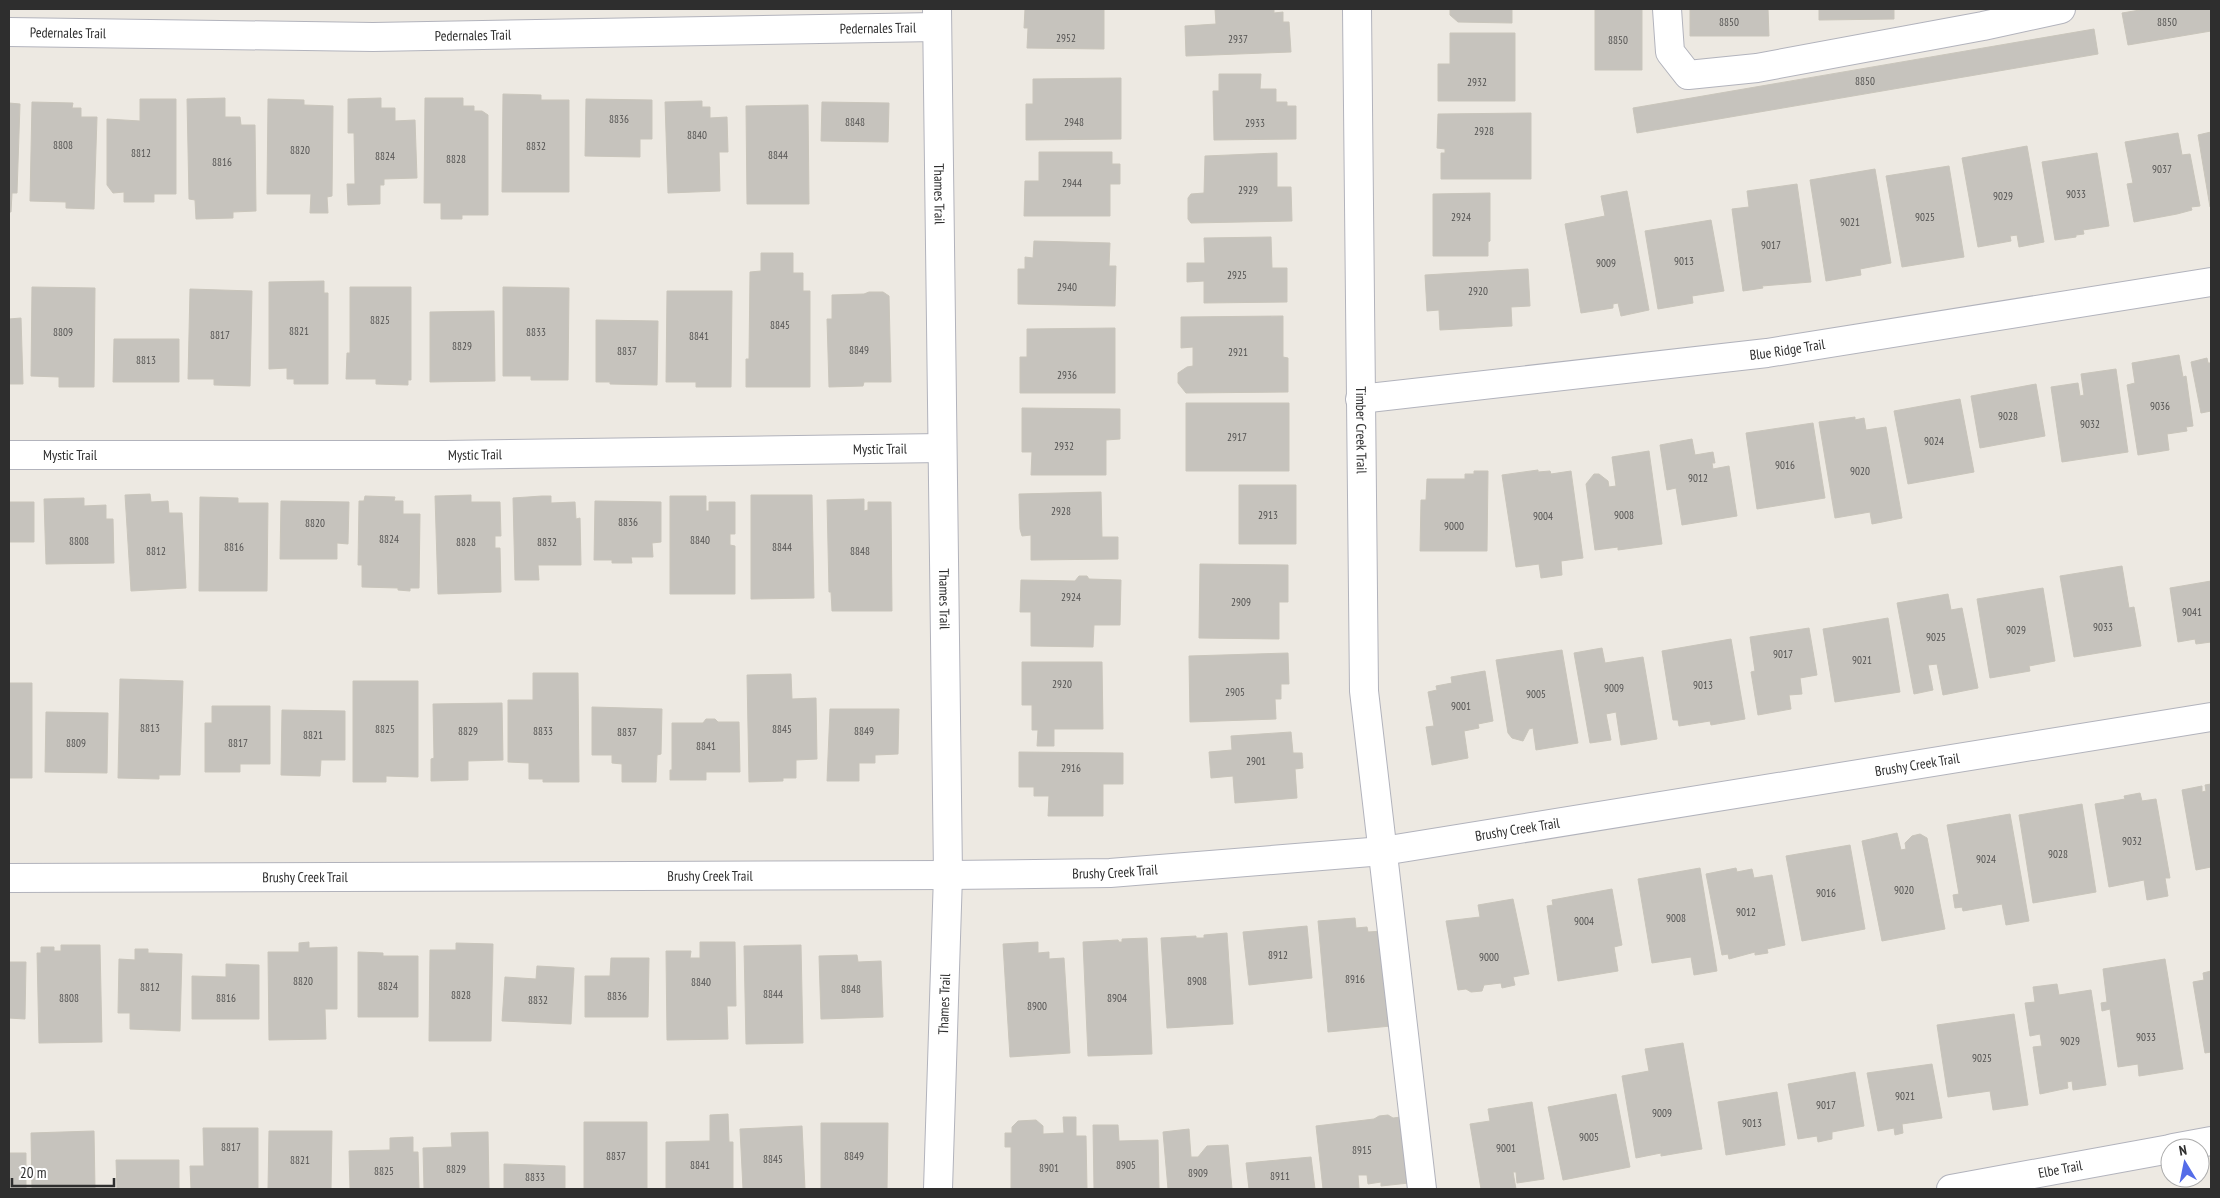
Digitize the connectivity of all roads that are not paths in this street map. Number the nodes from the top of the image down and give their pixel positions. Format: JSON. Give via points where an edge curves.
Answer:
{"nodes":[{"id":1,"x":1357,"y":9,"type":"edge"},
{"id":2,"x":1667,"y":9,"type":"edge"},
{"id":3,"x":2061,"y":9,"type":"edge"},
{"id":4,"x":936,"y":18,"type":"edge"},
{"id":5,"x":9,"y":32,"type":"edge"},
{"id":6,"x":2211,"y":282,"type":"edge"},
{"id":7,"x":1360,"y":400,"type":"junction"},
{"id":8,"x":942,"y":448,"type":"junction"},
{"id":9,"x":9,"y":455,"type":"edge"},
{"id":10,"x":2211,"y":717,"type":"edge"},
{"id":11,"x":1382,"y":851,"type":"junction"},
{"id":12,"x":948,"y":875,"type":"junction"},
{"id":13,"x":9,"y":878,"type":"edge"},
{"id":14,"x":2160,"y":1150,"type":"edge"},
{"id":15,"x":938,"y":1189,"type":"edge"},
{"id":16,"x":1422,"y":1189,"type":"edge"},
{"id":17,"x":1951,"y":1189,"type":"edge"}],
"edges":[{"from":1,"to":7,"type":"street","name":"Timber Creek Trail"},
{"from":2,"to":3,"type":"street","via":[[1670,52],[1688,75],[1757,68]]},
{"from":4,"to":5,"type":"street","name":"Pedernales Trail","via":[[373,37]]},
{"from":4,"to":8,"type":"street","name":"Thames Trail"},
{"from":6,"to":7,"type":"street","name":"Blue Ridge Trail","via":[[1767,352]]},
{"from":7,"to":11,"type":"street","name":"Timber Creek Trail","via":[[1364,692]]},
{"from":8,"to":9,"type":"street","name":"Mystic Trail","via":[[444,455]]},
{"from":8,"to":12,"type":"street","name":"Thames Trail"},
{"from":10,"to":11,"type":"street","name":"Brushy Creek Trail"},
{"from":11,"to":12,"type":"street","name":"Brushy Creek Trail","via":[[1110,873]]},
{"from":11,"to":16,"type":"street","name":"Timber Creek Trail"},
{"from":12,"to":13,"type":"street","name":"Brushy Creek Trail"},
{"from":12,"to":15,"type":"street","name":"Thames Trail"},
{"from":14,"to":17,"type":"street","name":"Elbe Trail"}]}
